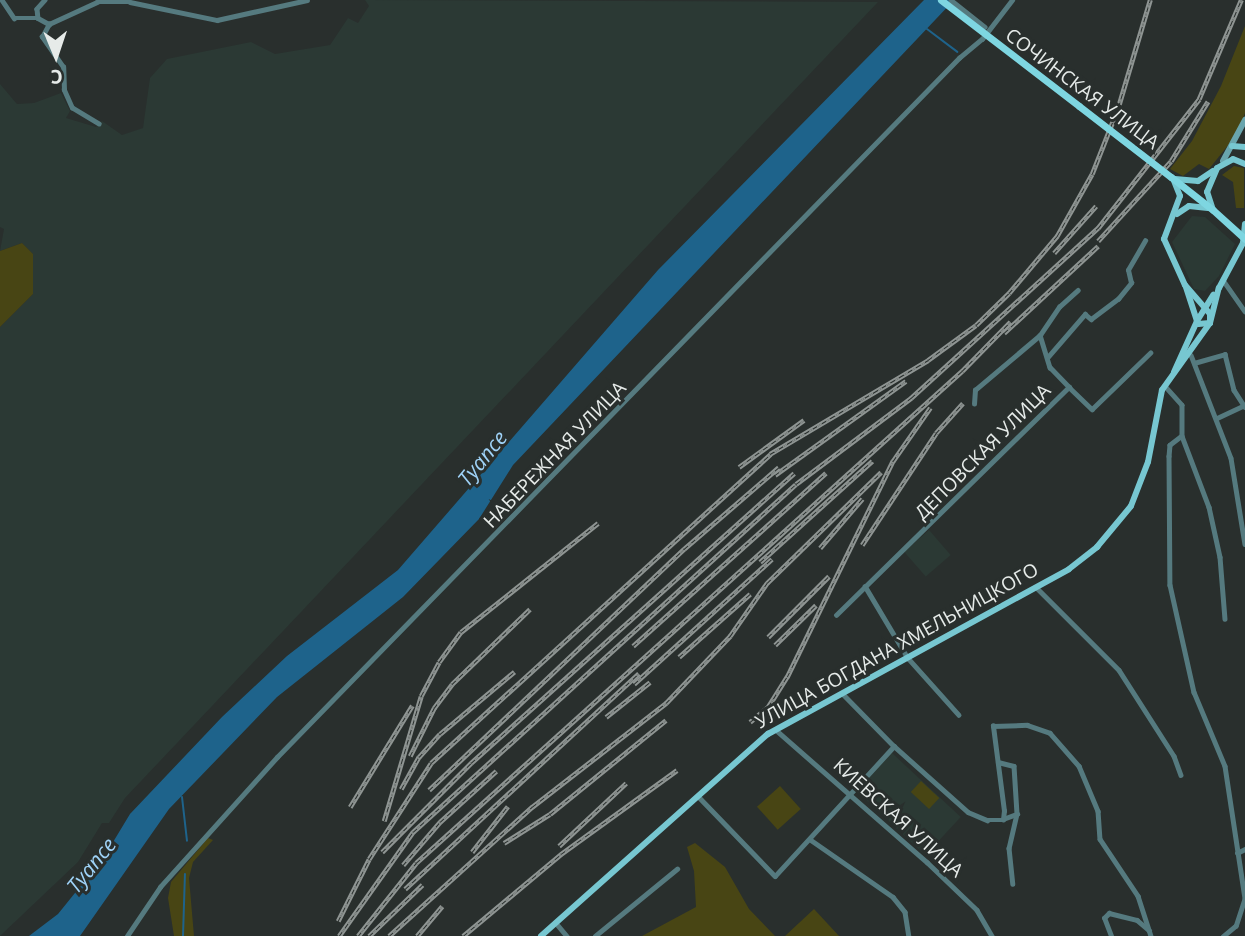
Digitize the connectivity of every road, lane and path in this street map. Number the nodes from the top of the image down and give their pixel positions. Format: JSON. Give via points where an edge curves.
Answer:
{"nodes":[{"id":1,"x":2,"y":0,"type":"edge"},
{"id":2,"x":45,"y":0,"type":"edge"},
{"id":3,"x":307,"y":0,"type":"edge"},
{"id":4,"x":941,"y":0,"type":"edge"},
{"id":5,"x":950,"y":0,"type":"edge"},
{"id":6,"x":1012,"y":0,"type":"edge"},
{"id":7,"x":130,"y":1,"type":"edge"},
{"id":8,"x":38,"y":18,"type":"junction"},
{"id":9,"x":49,"y":24,"type":"junction"},
{"id":10,"x":985,"y":32,"type":"junction"},
{"id":11,"x":1245,"y":120,"type":"edge"},
{"id":12,"x":99,"y":124,"type":"dead end"},
{"id":13,"x":1232,"y":146,"type":"junction"},
{"id":14,"x":1245,"y":147,"type":"edge"},
{"id":15,"x":1223,"y":161,"type":"junction"},
{"id":16,"x":1245,"y":164,"type":"edge"},
{"id":17,"x":1217,"y":167,"type":"junction"},
{"id":18,"x":1171,"y":177,"type":"junction"},
{"id":19,"x":1213,"y":210,"type":"junction"},
{"id":20,"x":1168,"y":223,"type":"junction"},
{"id":21,"x":1245,"y":224,"type":"edge"},
{"id":22,"x":1245,"y":239,"type":"edge"},
{"id":23,"x":1145,"y":241,"type":"dead end"},
{"id":24,"x":1223,"y":280,"type":"junction"},
{"id":25,"x":1183,"y":282,"type":"junction"},
{"id":26,"x":1219,"y":288,"type":"junction"},
{"id":27,"x":1078,"y":290,"type":"dead end"},
{"id":28,"x":1213,"y":295,"type":"junction"},
{"id":29,"x":1205,"y":308,"type":"junction"},
{"id":30,"x":1245,"y":311,"type":"edge"},
{"id":31,"x":1197,"y":321,"type":"junction"},
{"id":32,"x":1210,"y":323,"type":"junction"},
{"id":33,"x":1040,"y":334,"type":"junction"},
{"id":34,"x":1150,"y":353,"type":"dead end"},
{"id":35,"x":1191,"y":355,"type":"junction"},
{"id":36,"x":1047,"y":358,"type":"junction"},
{"id":37,"x":1194,"y":363,"type":"junction"},
{"id":38,"x":1173,"y":373,"type":"junction"},
{"id":39,"x":1165,"y":386,"type":"junction"},
{"id":40,"x":1069,"y":387,"type":"junction"},
{"id":41,"x":974,"y":404,"type":"dead end"},
{"id":42,"x":1244,"y":406,"type":"edge"},
{"id":43,"x":1217,"y":418,"type":"junction"},
{"id":44,"x":1182,"y":436,"type":"junction"},
{"id":45,"x":1245,"y":544,"type":"edge"},
{"id":46,"x":865,"y":586,"type":"junction"},
{"id":47,"x":1036,"y":587,"type":"junction"},
{"id":48,"x":836,"y":615,"type":"dead end"},
{"id":49,"x":1225,"y":619,"type":"dead end"},
{"id":50,"x":908,"y":658,"type":"junction"},
{"id":51,"x":843,"y":694,"type":"junction"},
{"id":52,"x":959,"y":715,"type":"dead end"},
{"id":53,"x":775,"y":730,"type":"junction"},
{"id":54,"x":894,"y":746,"type":"junction"},
{"id":55,"x":998,"y":762,"type":"junction"},
{"id":56,"x":1181,"y":775,"type":"dead end"},
{"id":57,"x":852,"y":793,"type":"junction"},
{"id":58,"x":698,"y":796,"type":"junction"},
{"id":59,"x":1017,"y":814,"type":"junction"},
{"id":60,"x":1003,"y":820,"type":"junction"},
{"id":61,"x":811,"y":840,"type":"junction"},
{"id":62,"x":1245,"y":849,"type":"edge"},
{"id":63,"x":1237,"y":853,"type":"junction"},
{"id":64,"x":677,"y":869,"type":"dead end"},
{"id":65,"x":1013,"y":884,"type":"dead end"},
{"id":66,"x":556,"y":923,"type":"junction"},
{"id":67,"x":1150,"y":933,"type":"edge"},
{"id":68,"x":127,"y":936,"type":"edge"},
{"id":69,"x":541,"y":936,"type":"edge"},
{"id":70,"x":567,"y":936,"type":"edge"},
{"id":71,"x":595,"y":936,"type":"edge"},
{"id":72,"x":909,"y":936,"type":"edge"},
{"id":73,"x":992,"y":936,"type":"edge"},
{"id":74,"x":1111,"y":936,"type":"edge"},
{"id":75,"x":1224,"y":936,"type":"edge"}],
"edges":[{"from":1,"to":8,"type":"street","via":[[14,18]]},
{"from":2,"to":8,"type":"street","via":[[37,9]]},
{"from":3,"to":7,"type":"street","via":[[217,20]]},
{"from":4,"to":10,"type":"highway","name":"СОЧИНСКАЯ УЛИЦА"},
{"from":5,"to":10,"type":"street"},
{"from":6,"to":10,"type":"street","name":"НАБЕРЕЖНАЯ УЛИЦА"},
{"from":7,"to":9,"type":"street","via":[[97,2]]},
{"from":8,"to":9,"type":"street"},
{"from":9,"to":12,"type":"street","via":[[41,37],[63,67],[64,90],[72,108]]},
{"from":10,"to":18,"type":"highway","name":"СОЧИНСКАЯ УЛИЦА","bridge":true},
{"from":10,"to":68,"type":"street","name":"НАБЕРЕЖНАЯ УЛИЦА","via":[[277,757],[160,887]]},
{"from":11,"to":13,"type":"main road"},
{"from":13,"to":14,"type":"main road"},
{"from":13,"to":15,"type":"main road"},
{"from":15,"to":16,"type":"main road","via":[[1238,159]]},
{"from":15,"to":17,"type":"main road"},
{"from":17,"to":18,"type":"main road","via":[[1198,181]]},
{"from":17,"to":19,"type":"main road","via":[[1207,192]]},
{"from":18,"to":19,"type":"highway","name":"СОЧИНСКАЯ УЛИЦА"},
{"from":18,"to":20,"type":"main road","via":[[1180,196]]},
{"from":19,"to":20,"type":"main road","via":[[1189,206]]},
{"from":19,"to":22,"type":"highway","name":"СОЧИНСКАЯ УЛИЦА","bridge":true},
{"from":20,"to":25,"type":"main road","via":[[1164,239]]},
{"from":21,"to":24,"type":"main road","via":[[1243,243]]},
{"from":23,"to":36,"type":"street","via":[[1128,270],[1132,283],[1091,319],[1085,314]]},
{"from":24,"to":26,"type":"main road"},
{"from":24,"to":30,"type":"street"},
{"from":25,"to":28,"type":"main road","via":[[1199,296]]},
{"from":25,"to":29,"type":"main road"},
{"from":25,"to":31,"type":"main road"},
{"from":26,"to":28,"type":"main road"},
{"from":26,"to":32,"type":"main road"},
{"from":27,"to":33,"type":"street"},
{"from":28,"to":29,"type":"main road"},
{"from":29,"to":31,"type":"main road"},
{"from":29,"to":32,"type":"main road"},
{"from":31,"to":32,"type":"main road","via":[[1204,326]]},
{"from":31,"to":38,"type":"main road"},
{"from":32,"to":35,"type":"main road"},
{"from":33,"to":36,"type":"street"},
{"from":33,"to":41,"type":"street","via":[[975,390]]},
{"from":34,"to":40,"type":"street","name":"ДЕПОВСКАЯ УЛИЦА","via":[[1092,409]]},
{"from":35,"to":37,"type":"street"},
{"from":35,"to":38,"type":"main road"},
{"from":36,"to":40,"type":"street"},
{"from":37,"to":42,"type":"street","via":[[1225,354]]},
{"from":37,"to":43,"type":"street"},
{"from":38,"to":39,"type":"main road","name":"УЛИЦА БОГДАНА ХМЕЛЬНИЦКОГО"},
{"from":39,"to":44,"type":"street","via":[[1182,405]]},
{"from":39,"to":47,"type":"main road","name":"УЛИЦА БОГДАНА ХМЕЛЬНИЦКОГО","via":[[1132,506],[1088,555]]},
{"from":40,"to":46,"type":"street","name":"ДЕПОВСКАЯ УЛИЦА"},
{"from":42,"to":43,"type":"street"},
{"from":43,"to":45,"type":"street","via":[[1231,458]]},
{"from":44,"to":49,"type":"street","via":[[1207,500],[1220,557]]},
{"from":44,"to":63,"type":"street","via":[[1170,445],[1169,456],[1170,585],[1194,692],[1226,766]]},
{"from":46,"to":48,"type":"street","name":"ДЕПОВСКАЯ УЛИЦА"},
{"from":46,"to":50,"type":"street"},
{"from":47,"to":50,"type":"main road","name":"УЛИЦА БОГДАНА ХМЕЛЬНИЦКОГО"},
{"from":47,"to":56,"type":"street","via":[[1119,670],[1174,755]]},
{"from":50,"to":51,"type":"main road","name":"УЛИЦА БОГДАНА ХМЕЛЬНИЦКОГО"},
{"from":50,"to":52,"type":"street"},
{"from":51,"to":53,"type":"main road","name":"УЛИЦА БОГДАНА ХМЕЛЬНИЦКОГО"},
{"from":51,"to":54,"type":"street"},
{"from":53,"to":57,"type":"street","name":"КИЕВСКАЯ УЛИЦА"},
{"from":53,"to":58,"type":"main road","name":"УЛИЦА БОГДАНА ХМЕЛЬНИЦКОГО"},
{"from":54,"to":57,"type":"street"},
{"from":54,"to":60,"type":"street","via":[[968,812],[987,820]]},
{"from":55,"to":59,"type":"street","via":[[1014,766]]},
{"from":55,"to":60,"type":"street"},
{"from":55,"to":67,"type":"street","via":[[993,726],[1027,725],[1051,733],[1080,766],[1098,811],[1100,839],[1138,896]]},
{"from":57,"to":61,"type":"street"},
{"from":57,"to":73,"type":"street","name":"КИЕВСКАЯ УЛИЦА","via":[[977,910]]},
{"from":58,"to":61,"type":"street","via":[[775,876]]},
{"from":58,"to":66,"type":"main road","name":"УЛИЦА БОГДАНА ХМЕЛЬНИЦКОГО"},
{"from":59,"to":60,"type":"street"},
{"from":59,"to":65,"type":"street","via":[[1009,848]]},
{"from":61,"to":72,"type":"street","via":[[893,897],[905,912]]},
{"from":62,"to":63,"type":"street"},
{"from":63,"to":75,"type":"street","via":[[1243,912]]},
{"from":64,"to":71,"type":"street"},
{"from":66,"to":69,"type":"main road","name":"УЛИЦА БОГДАНА ХМЕЛЬНИЦКОГО"},
{"from":66,"to":70,"type":"street"},
{"from":67,"to":74,"type":"street","via":[[1137,920],[1108,913],[1104,918]]}]}
